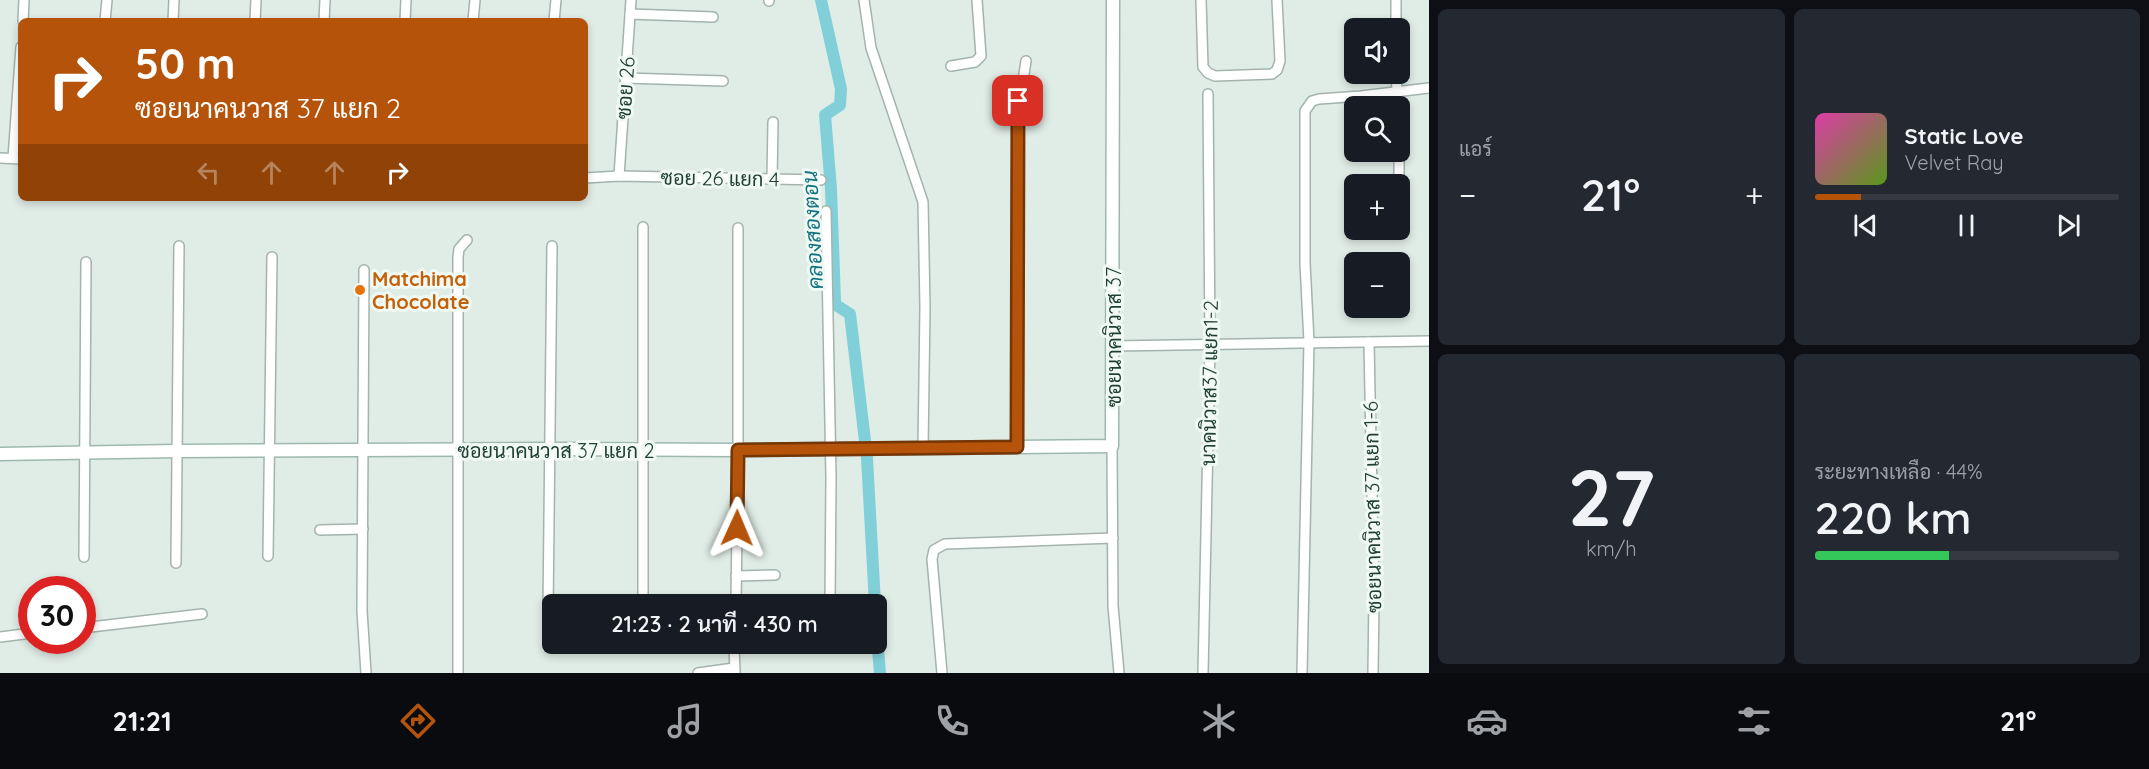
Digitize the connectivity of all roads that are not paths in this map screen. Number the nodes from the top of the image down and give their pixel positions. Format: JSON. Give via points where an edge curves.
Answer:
{"nodes":[{"id":1,"x":24,"y":0,"type":"edge"},
{"id":2,"x":106,"y":0,"type":"edge"},
{"id":3,"x":174,"y":0,"type":"edge"},
{"id":4,"x":256,"y":0,"type":"edge"},
{"id":5,"x":325,"y":0,"type":"edge"},
{"id":6,"x":406,"y":0,"type":"edge"},
{"id":7,"x":475,"y":0,"type":"edge"},
{"id":8,"x":556,"y":0,"type":"edge"},
{"id":9,"x":631,"y":0,"type":"edge"},
{"id":10,"x":864,"y":0,"type":"edge"},
{"id":11,"x":976,"y":0,"type":"edge"},
{"id":12,"x":1113,"y":0,"type":"edge"},
{"id":13,"x":1201,"y":0,"type":"edge"},
{"id":14,"x":1277,"y":0,"type":"edge"},
{"id":15,"x":1396,"y":0,"type":"edge"},
{"id":16,"x":630,"y":14,"type":"junction"},
{"id":17,"x":713,"y":17,"type":"dead end"},
{"id":18,"x":23,"y":18,"type":"edge"},
{"id":19,"x":105,"y":18,"type":"edge"},
{"id":20,"x":173,"y":18,"type":"edge"},
{"id":21,"x":255,"y":18,"type":"edge"},
{"id":22,"x":324,"y":18,"type":"edge"},
{"id":23,"x":405,"y":18,"type":"edge"},
{"id":24,"x":473,"y":18,"type":"edge"},
{"id":25,"x":554,"y":18,"type":"edge"},
{"id":26,"x":1396,"y":18,"type":"edge"},
{"id":27,"x":1026,"y":62,"type":"dead end"},
{"id":28,"x":951,"y":66,"type":"dead end"},
{"id":29,"x":625,"y":78,"type":"junction"},
{"id":30,"x":723,"y":81,"type":"dead end"},
{"id":31,"x":1397,"y":84,"type":"edge"},
{"id":32,"x":1429,"y":88,"type":"edge"},
{"id":33,"x":1397,"y":92,"type":"junction"},
{"id":34,"x":1208,"y":94,"type":"dead end"},
{"id":35,"x":1397,"y":96,"type":"edge"},
{"id":36,"x":774,"y":122,"type":"dead end"},
{"id":37,"x":18,"y":131,"type":"edge"},
{"id":38,"x":0,"y":158,"type":"edge"},
{"id":39,"x":17,"y":159,"type":"edge"},
{"id":40,"x":619,"y":176,"type":"junction"},
{"id":41,"x":588,"y":178,"type":"edge"},
{"id":42,"x":772,"y":179,"type":"junction"},
{"id":43,"x":821,"y":180,"type":"dead end"},
{"id":44,"x":826,"y":211,"type":"dead end"},
{"id":45,"x":643,"y":227,"type":"dead end"},
{"id":46,"x":738,"y":228,"type":"dead end"},
{"id":47,"x":467,"y":240,"type":"dead end"},
{"id":48,"x":179,"y":246,"type":"dead end"},
{"id":49,"x":552,"y":246,"type":"dead end"},
{"id":50,"x":272,"y":256,"type":"dead end"},
{"id":51,"x":86,"y":262,"type":"dead end"},
{"id":52,"x":364,"y":270,"type":"dead end"},
{"id":53,"x":1429,"y":341,"type":"edge"},
{"id":54,"x":1309,"y":342,"type":"junction"},
{"id":55,"x":1369,"y":342,"type":"junction"},
{"id":56,"x":1210,"y":345,"type":"junction"},
{"id":57,"x":1113,"y":346,"type":"junction"},
{"id":58,"x":1112,"y":446,"type":"junction"},
{"id":59,"x":1017,"y":447,"type":"junction"},
{"id":60,"x":923,"y":448,"type":"junction"},
{"id":61,"x":551,"y":449,"type":"junction"},
{"id":62,"x":457,"y":450,"type":"junction"},
{"id":63,"x":645,"y":450,"type":"junction"},
{"id":64,"x":738,"y":450,"type":"junction"},
{"id":65,"x":830,"y":450,"type":"junction"},
{"id":66,"x":177,"y":451,"type":"junction"},
{"id":67,"x":363,"y":451,"type":"junction"},
{"id":68,"x":84,"y":452,"type":"junction"},
{"id":69,"x":270,"y":452,"type":"junction"},
{"id":70,"x":0,"y":454,"type":"edge"},
{"id":71,"x":363,"y":529,"type":"junction"},
{"id":72,"x":320,"y":530,"type":"dead end"},
{"id":73,"x":1113,"y":538,"type":"junction"},
{"id":74,"x":268,"y":556,"type":"dead end"},
{"id":75,"x":84,"y":557,"type":"dead end"},
{"id":76,"x":176,"y":563,"type":"dead end"},
{"id":77,"x":776,"y":575,"type":"dead end"},
{"id":78,"x":736,"y":576,"type":"junction"},
{"id":79,"x":548,"y":594,"type":"edge"},
{"id":80,"x":643,"y":594,"type":"edge"},
{"id":81,"x":736,"y":594,"type":"edge"},
{"id":82,"x":830,"y":594,"type":"edge"},
{"id":83,"x":202,"y":614,"type":"dead end"},
{"id":84,"x":96,"y":626,"type":"edge"},
{"id":85,"x":18,"y":635,"type":"edge"},
{"id":86,"x":0,"y":637,"type":"edge"},
{"id":87,"x":734,"y":667,"type":"edge"},
{"id":88,"x":366,"y":673,"type":"edge"},
{"id":89,"x":459,"y":673,"type":"edge"},
{"id":90,"x":698,"y":673,"type":"edge"},
{"id":91,"x":942,"y":673,"type":"edge"},
{"id":92,"x":1119,"y":673,"type":"edge"},
{"id":93,"x":1203,"y":673,"type":"edge"},
{"id":94,"x":1302,"y":673,"type":"edge"},
{"id":95,"x":1373,"y":673,"type":"edge"}],
"edges":[{"from":1,"to":18,"type":"street"},
{"from":2,"to":19,"type":"street"},
{"from":3,"to":20,"type":"street"},
{"from":4,"to":21,"type":"street"},
{"from":5,"to":22,"type":"street"},
{"from":6,"to":23,"type":"street"},
{"from":7,"to":24,"type":"street"},
{"from":8,"to":25,"type":"street"},
{"from":9,"to":16,"type":"street","name":"ซอย 26"},
{"from":10,"to":60,"type":"street","via":[[871,48],[923,202]]},
{"from":11,"to":28,"type":"street","via":[[981,56],[975,62]]},
{"from":12,"to":57,"type":"street","name":"ซอยนาคนิวาส 37"},
{"from":13,"to":14,"type":"street","via":[[1203,67],[1215,76],[1272,74],[1277,70]]},
{"from":15,"to":26,"type":"street"},
{"from":16,"to":17,"type":"street"},
{"from":16,"to":29,"type":"street","name":"ซอย 26"},
{"from":27,"to":59,"type":"street","via":[[1017,119]]},
{"from":29,"to":30,"type":"street"},
{"from":29,"to":40,"type":"street","name":"ซอย 26"},
{"from":31,"to":33,"type":"street"},
{"from":32,"to":33,"type":"street"},
{"from":33,"to":35,"type":"street"},
{"from":33,"to":54,"type":"street","via":[[1319,99],[1312,101],[1305,111]]},
{"from":34,"to":56,"type":"street","name":"นาคนิวาส37 แยก1-2"},
{"from":36,"to":42,"type":"street"},
{"from":37,"to":39,"type":"street"},
{"from":38,"to":39,"type":"street"},
{"from":40,"to":41,"type":"street","name":"ซอย 26 แยก 4"},
{"from":40,"to":42,"type":"street","name":"ซอย 26 แยก 4"},
{"from":42,"to":43,"type":"street","name":"ซอย 26 แยก 4"},
{"from":44,"to":65,"type":"street"},
{"from":45,"to":63,"type":"street"},
{"from":46,"to":64,"type":"street"},
{"from":47,"to":62,"type":"street","via":[[458,257]]},
{"from":48,"to":66,"type":"street"},
{"from":49,"to":61,"type":"street"},
{"from":50,"to":69,"type":"street"},
{"from":51,"to":68,"type":"street"},
{"from":52,"to":67,"type":"street"},
{"from":53,"to":55,"type":"street"},
{"from":54,"to":55,"type":"street"},
{"from":54,"to":56,"type":"street"},
{"from":54,"to":94,"type":"street"},
{"from":55,"to":95,"type":"street","name":"ซอยนาคนิวาส 37 แยก 1-6"},
{"from":56,"to":57,"type":"street"},
{"from":56,"to":93,"type":"street","name":"นาคนิวาส37 แยก1-2"},
{"from":57,"to":58,"type":"street","name":"ซอยนาคนิวาส 37"},
{"from":58,"to":59,"type":"street","name":"ซอยนาคนวาส 37 แยก 2"},
{"from":58,"to":73,"type":"street","name":"ซอยนาคนิวาส 37"},
{"from":59,"to":60,"type":"street","name":"ซอยนาคนวาส 37 แยก 2"},
{"from":60,"to":65,"type":"street","name":"ซอยนาคนวาส 37 แยก 2"},
{"from":61,"to":62,"type":"street","name":"ซอยนาคนวาส 37 แยก 2"},
{"from":61,"to":63,"type":"street","name":"ซอยนาคนวาส 37 แยก 2"},
{"from":61,"to":79,"type":"street"},
{"from":62,"to":67,"type":"street","name":"ซอยนาคนวาส 37 แยก 2"},
{"from":62,"to":89,"type":"street"},
{"from":63,"to":64,"type":"street","name":"ซอยนาคนวาส 37 แยก 2"},
{"from":63,"to":80,"type":"street"},
{"from":64,"to":65,"type":"street","name":"ซอยนาคนวาส 37 แยก 2"},
{"from":64,"to":78,"type":"street"},
{"from":65,"to":82,"type":"street"},
{"from":66,"to":68,"type":"street","name":"ซอยนาคนวาส 37 แยก 2"},
{"from":66,"to":69,"type":"street","name":"ซอยนาคนวาส 37 แยก 2"},
{"from":66,"to":76,"type":"street"},
{"from":67,"to":69,"type":"street","name":"ซอยนาคนวาส 37 แยก 2"},
{"from":67,"to":71,"type":"street"},
{"from":68,"to":70,"type":"street","name":"ซอยนาคนวาส 37 แยก 2"},
{"from":68,"to":75,"type":"street"},
{"from":69,"to":74,"type":"street"},
{"from":71,"to":72,"type":"street"},
{"from":71,"to":88,"type":"street"},
{"from":73,"to":91,"type":"street","via":[[937,546],[932,559]]},
{"from":73,"to":92,"type":"street","name":"ซอยนาคนิวาส 37","via":[[1113,606]]},
{"from":77,"to":78,"type":"street"},
{"from":78,"to":81,"type":"street"},
{"from":83,"to":84,"type":"street"},
{"from":85,"to":86,"type":"street"},
{"from":87,"to":90,"type":"street"}]}
